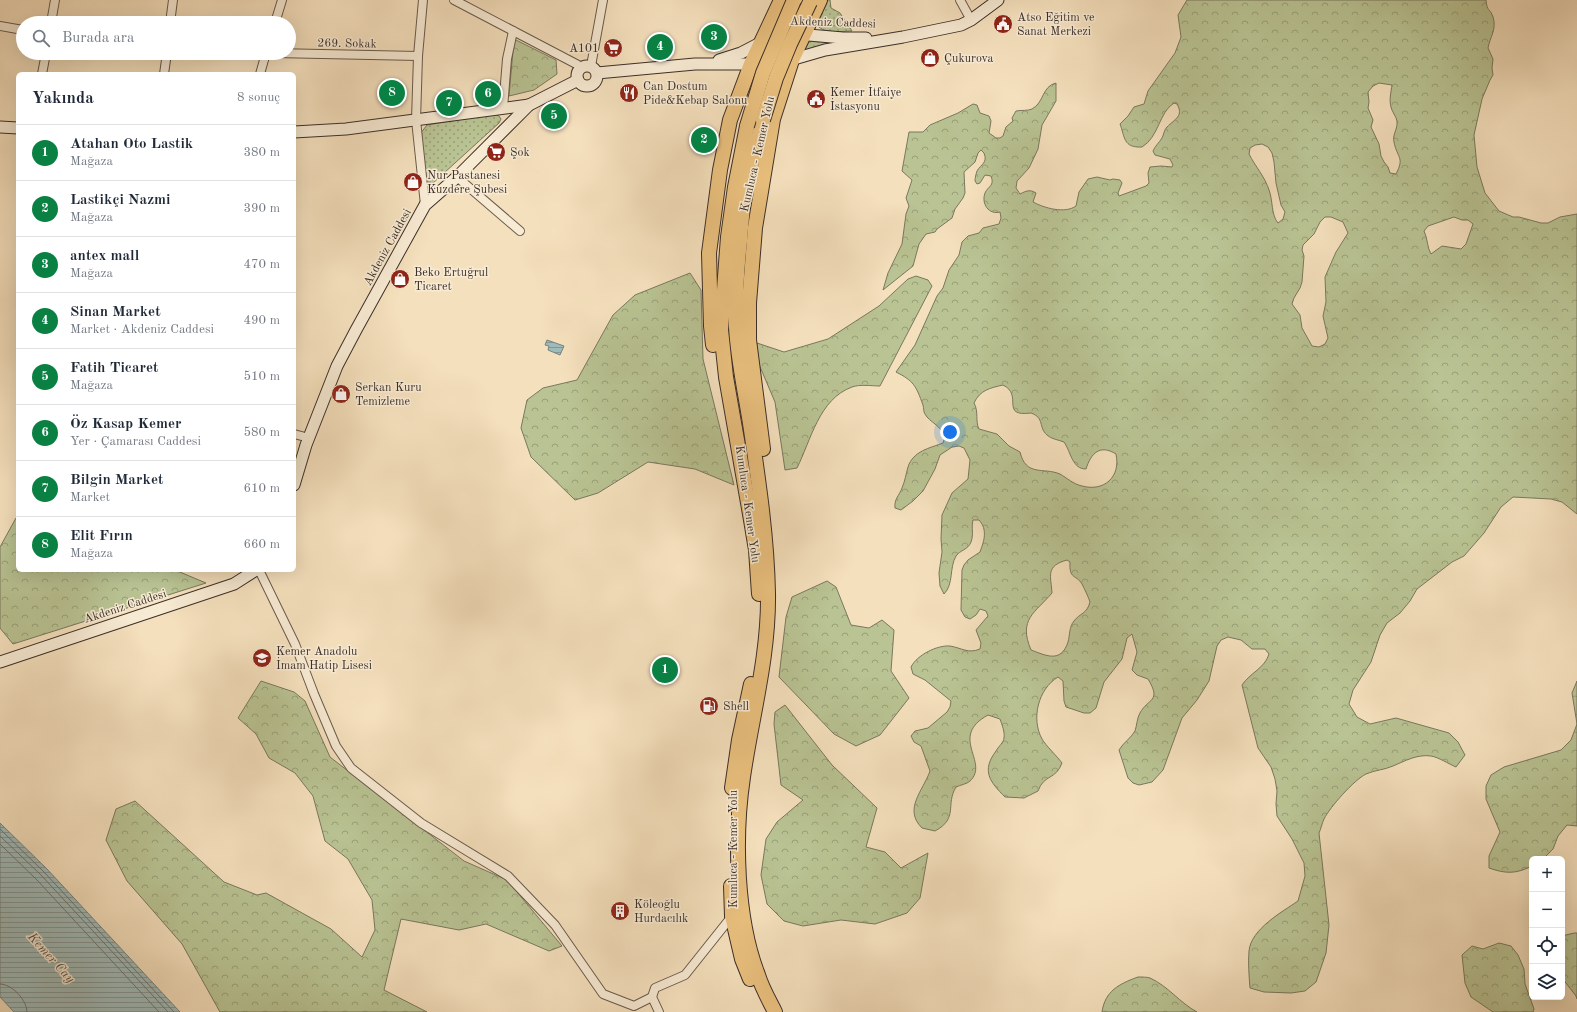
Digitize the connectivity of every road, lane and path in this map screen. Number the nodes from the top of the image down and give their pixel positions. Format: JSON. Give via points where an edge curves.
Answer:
{"nodes":[{"id":1,"x":55,"y":0,"type":"edge"},
{"id":2,"x":173,"y":0,"type":"edge"},
{"id":3,"x":282,"y":0,"type":"edge"},
{"id":4,"x":423,"y":0,"type":"edge"},
{"id":5,"x":454,"y":0,"type":"edge"},
{"id":6,"x":603,"y":0,"type":"edge"},
{"id":7,"x":781,"y":0,"type":"edge"},
{"id":8,"x":794,"y":0,"type":"edge"},
{"id":9,"x":960,"y":0,"type":"edge"},
{"id":10,"x":998,"y":0,"type":"edge"},
{"id":11,"x":814,"y":1,"type":"edge"},
{"id":12,"x":52,"y":16,"type":"edge"},
{"id":13,"x":171,"y":16,"type":"edge"},
{"id":14,"x":277,"y":16,"type":"edge"},
{"id":15,"x":971,"y":20,"type":"junction"},
{"id":16,"x":0,"y":26,"type":"edge"},
{"id":17,"x":16,"y":29,"type":"edge"},
{"id":18,"x":514,"y":31,"type":"junction"},
{"id":19,"x":804,"y":34,"type":"junction"},
{"id":20,"x":903,"y":37,"type":"junction"},
{"id":21,"x":761,"y":42,"type":"junction"},
{"id":22,"x":296,"y":53,"type":"edge"},
{"id":23,"x":418,"y":56,"type":"junction"},
{"id":24,"x":45,"y":60,"type":"edge"},
{"id":25,"x":166,"y":60,"type":"edge"},
{"id":26,"x":264,"y":60,"type":"edge"},
{"id":27,"x":792,"y":60,"type":"junction"},
{"id":28,"x":695,"y":64,"type":"junction"},
{"id":29,"x":751,"y":64,"type":"junction"},
{"id":30,"x":590,"y":69,"type":"junction"},
{"id":31,"x":42,"y":72,"type":"edge"},
{"id":32,"x":164,"y":72,"type":"edge"},
{"id":33,"x":261,"y":72,"type":"edge"},
{"id":34,"x":578,"y":80,"type":"junction"},
{"id":35,"x":529,"y":105,"type":"junction"},
{"id":36,"x":503,"y":108,"type":"junction"},
{"id":37,"x":416,"y":120,"type":"junction"},
{"id":38,"x":0,"y":127,"type":"edge"},
{"id":39,"x":16,"y":128,"type":"edge"},
{"id":40,"x":296,"y":132,"type":"edge"},
{"id":41,"x":457,"y":177,"type":"junction"},
{"id":42,"x":425,"y":205,"type":"junction"},
{"id":43,"x":520,"y":230,"type":"dead end"},
{"id":44,"x":296,"y":435,"type":"edge"},
{"id":45,"x":309,"y":438,"type":"junction"},
{"id":46,"x":296,"y":475,"type":"edge"},
{"id":47,"x":747,"y":490,"type":"junction"},
{"id":48,"x":764,"y":529,"type":"junction"},
{"id":49,"x":255,"y":572,"type":"edge"},
{"id":50,"x":259,"y":572,"type":"edge"},
{"id":51,"x":0,"y":662,"type":"edge"},
{"id":52,"x":732,"y":916,"type":"junction"},
{"id":53,"x":652,"y":997,"type":"junction"},
{"id":54,"x":660,"y":1012,"type":"edge"},
{"id":55,"x":764,"y":1012,"type":"edge"},
{"id":56,"x":775,"y":1012,"type":"edge"}],
"edges":[{"from":1,"to":12,"type":"street"},
{"from":2,"to":13,"type":"street"},
{"from":3,"to":14,"type":"street"},
{"from":4,"to":23,"type":"street"},
{"from":5,"to":18,"type":"street"},
{"from":6,"to":30,"type":"street"},
{"from":7,"to":21,"type":"highway"},
{"from":8,"to":47,"type":"highway","name":"Kumluca - Kemer Yolu","bridge":true,"via":[[763,73],[747,126],[734,188],[728,237],[721,330],[726,377]]},
{"from":9,"to":15,"type":"street"},
{"from":10,"to":15,"type":"street","name":"Akdeniz Caddesi"},
{"from":11,"to":19,"type":"highway","name":"Kumluca - Kemer Yolu"},
{"from":11,"to":48,"type":"highway","name":"Kumluca - Kemer Yolu","bridge":true,"via":[[790,44],[776,78],[763,120],[744,201],[736,303],[739,359]]},
{"from":15,"to":20,"type":"street","name":"Akdeniz Caddesi","via":[[961,25]]},
{"from":16,"to":17,"type":"street"},
{"from":18,"to":30,"type":"street"},
{"from":18,"to":36,"type":"street","via":[[507,59]]},
{"from":19,"to":20,"type":"street","name":"Akdeniz Caddesi","via":[[843,38]]},
{"from":19,"to":21,"type":"street","name":"Akdeniz Caddesi","via":[[784,33]]},
{"from":19,"to":27,"type":"highway","name":"Kumluca - Kemer Yolu"},
{"from":20,"to":27,"type":"street","name":"Akdeniz Caddesi","via":[[825,50]]},
{"from":21,"to":28,"type":"street","name":"Akdeniz Caddesi","via":[[741,53]]},
{"from":21,"to":29,"type":"highway"},
{"from":22,"to":23,"type":"street","name":"269. Sokak"},
{"from":23,"to":37,"type":"street"},
{"from":24,"to":31,"type":"street"},
{"from":25,"to":32,"type":"street"},
{"from":26,"to":33,"type":"street"},
{"from":27,"to":29,"type":"street","name":"Akdeniz Caddesi","via":[[774,64]]},
{"from":27,"to":48,"type":"highway","name":"Kumluca - Kemer Yolu","via":[[773,119],[755,228],[749,303],[750,353],[767,490]]},
{"from":28,"to":29,"type":"street","name":"Akdeniz Caddesi"},
{"from":28,"to":30,"type":"street","name":"Akdeniz Caddesi"},
{"from":29,"to":47,"type":"highway","via":[[730,120],[720,170],[709,252],[711,326],[716,364],[737,458]]},
{"from":30,"to":34,"type":"street","via":[[579,70]]},
{"from":30,"to":34,"type":"street","via":[[597,78],[595,82],[586,85]]},
{"from":34,"to":35,"type":"street","name":"Akdeniz Caddesi"},
{"from":35,"to":36,"type":"street"},
{"from":35,"to":41,"type":"street","name":"Akdeniz Caddesi"},
{"from":36,"to":37,"type":"street"},
{"from":37,"to":40,"type":"street","via":[[346,129]]},
{"from":37,"to":42,"type":"street"},
{"from":38,"to":39,"type":"street"},
{"from":41,"to":42,"type":"street","name":"Akdeniz Caddesi"},
{"from":41,"to":43,"type":"street"},
{"from":42,"to":45,"type":"street","name":"Akdeniz Caddesi","via":[[337,366]]},
{"from":44,"to":45,"type":"street"},
{"from":45,"to":46,"type":"street","name":"Akdeniz Caddesi"},
{"from":47,"to":52,"type":"highway","name":"Kumluca - Kemer Yolu","via":[[756,550],[761,615],[754,670],[734,770],[731,804]]},
{"from":48,"to":56,"type":"highway","name":"Kumluca - Kemer Yolu","via":[[768,593],[766,644],[743,778],[738,848],[740,891],[747,935],[758,975]]},
{"from":49,"to":51,"type":"street","name":"Akdeniz Caddesi","via":[[234,584]]},
{"from":50,"to":53,"type":"street","via":[[295,644],[336,746],[351,768],[421,823],[508,876],[555,925],[603,994],[634,1006]]},
{"from":52,"to":53,"type":"street","via":[[685,975],[655,988]]},
{"from":52,"to":55,"type":"highway","name":"Kumluca - Kemer Yolu","via":[[742,959]]},
{"from":53,"to":54,"type":"street"}]}
